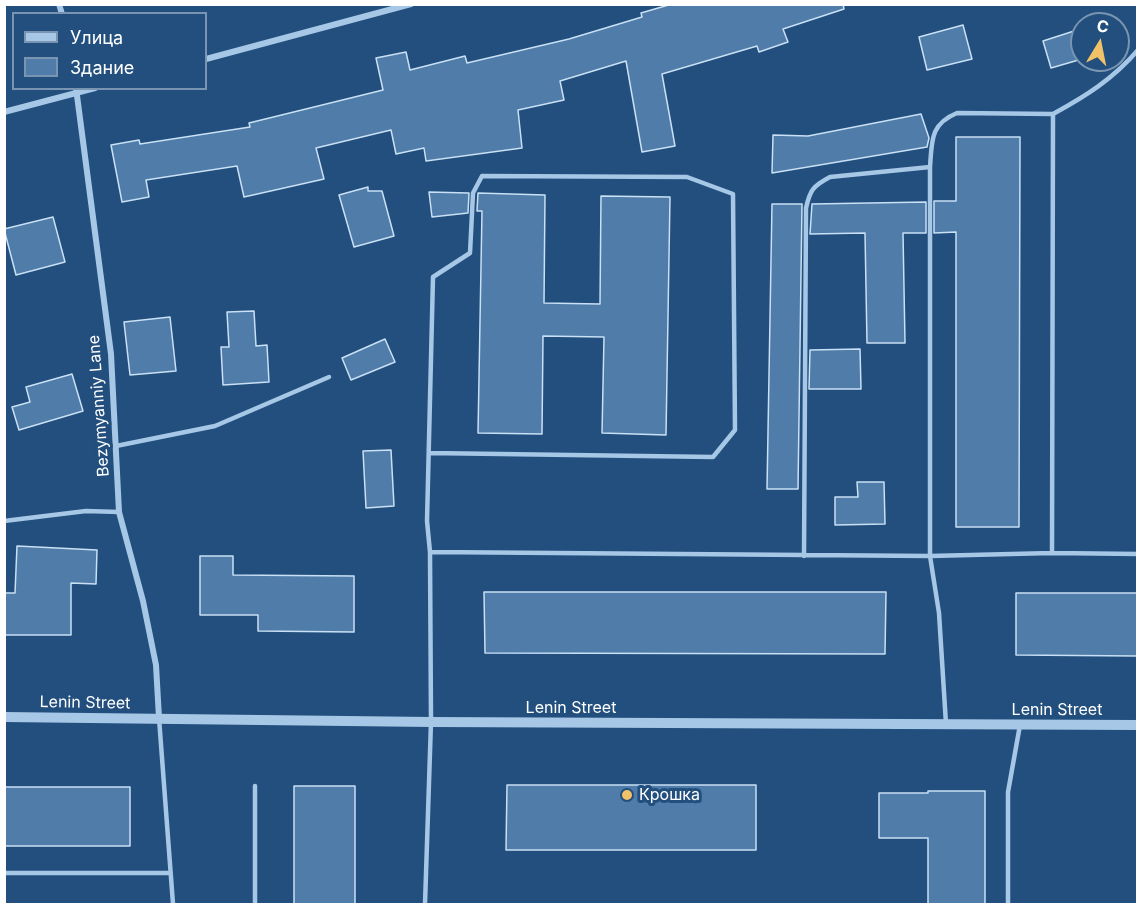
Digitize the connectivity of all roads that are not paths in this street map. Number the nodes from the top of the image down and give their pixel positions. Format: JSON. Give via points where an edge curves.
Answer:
{"nodes":[{"id":1,"x":411,"y":4,"type":"edge"},
{"id":2,"x":1137,"y":50,"type":"edge"},
{"id":3,"x":207,"y":59,"type":"edge"},
{"id":4,"x":76,"y":91,"type":"edge"},
{"id":5,"x":4,"y":112,"type":"edge"},
{"id":6,"x":1053,"y":114,"type":"junction"},
{"id":7,"x":930,"y":167,"type":"junction"},
{"id":8,"x":329,"y":377,"type":"dead end"},
{"id":9,"x":116,"y":446,"type":"junction"},
{"id":10,"x":429,"y":453,"type":"junction"},
{"id":11,"x":119,"y":512,"type":"junction"},
{"id":12,"x":4,"y":521,"type":"edge"},
{"id":13,"x":430,"y":552,"type":"junction"},
{"id":14,"x":1052,"y":553,"type":"junction"},
{"id":15,"x":1137,"y":554,"type":"edge"},
{"id":16,"x":804,"y":556,"type":"junction"},
{"id":17,"x":930,"y":556,"type":"junction"},
{"id":18,"x":4,"y":717,"type":"edge"},
{"id":19,"x":159,"y":718,"type":"junction"},
{"id":20,"x":431,"y":722,"type":"junction"},
{"id":21,"x":946,"y":725,"type":"junction"},
{"id":22,"x":1020,"y":725,"type":"junction"},
{"id":23,"x":1137,"y":725,"type":"edge"},
{"id":24,"x":255,"y":786,"type":"dead end"},
{"id":25,"x":4,"y":873,"type":"edge"},
{"id":26,"x":170,"y":873,"type":"junction"},
{"id":27,"x":173,"y":904,"type":"edge"},
{"id":28,"x":255,"y":904,"type":"edge"},
{"id":29,"x":425,"y":904,"type":"edge"},
{"id":30,"x":1008,"y":904,"type":"edge"}],
"edges":[{"from":1,"to":3,"type":"street"},
{"from":2,"to":6,"type":"lane","via":[[1122,69],[1085,97]]},
{"from":4,"to":5,"type":"street"},
{"from":4,"to":9,"type":"street","name":"Bezymyanniy Lane","via":[[111,354]]},
{"from":6,"to":7,"type":"lane","via":[[957,113],[937,126]]},
{"from":6,"to":14,"type":"lane"},
{"from":7,"to":16,"type":"lane","via":[[830,177],[809,193]]},
{"from":7,"to":17,"type":"lane"},
{"from":8,"to":9,"type":"lane","via":[[215,426]]},
{"from":9,"to":11,"type":"street","name":"Bezymyanniy Lane"},
{"from":10,"to":10,"type":"lane","via":[[433,277],[470,253],[473,193],[482,176],[687,177],[733,194],[735,430],[713,457]]},
{"from":10,"to":13,"type":"lane"},
{"from":11,"to":12,"type":"lane","via":[[86,511]]},
{"from":11,"to":19,"type":"street","name":"Bezymyanniy Lane","via":[[156,666]]},
{"from":13,"to":16,"type":"lane"},
{"from":13,"to":20,"type":"lane"},
{"from":14,"to":15,"type":"lane"},
{"from":14,"to":17,"type":"lane"},
{"from":16,"to":17,"type":"lane"},
{"from":17,"to":21,"type":"lane","via":[[939,613]]},
{"from":18,"to":19,"type":"street","name":"Lenin Street"},
{"from":19,"to":20,"type":"street","name":"Lenin Street"},
{"from":19,"to":26,"type":"lane"},
{"from":20,"to":21,"type":"street","name":"Lenin Street"},
{"from":20,"to":29,"type":"lane"},
{"from":21,"to":22,"type":"street","name":"Lenin Street"},
{"from":22,"to":23,"type":"street","name":"Lenin Street"},
{"from":22,"to":30,"type":"lane","via":[[1008,792]]},
{"from":24,"to":28,"type":"lane"},
{"from":25,"to":26,"type":"lane"},
{"from":26,"to":27,"type":"lane"}]}
